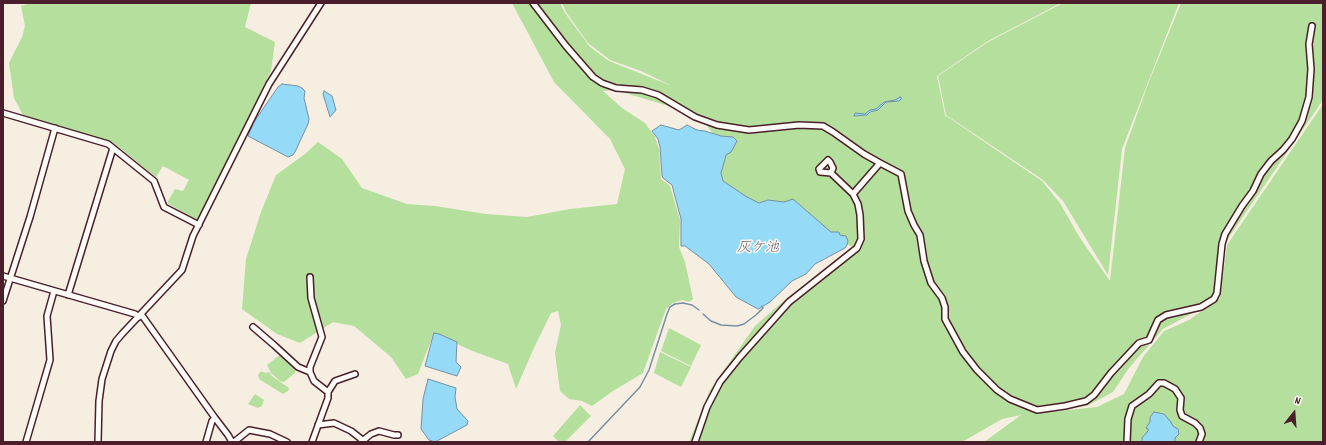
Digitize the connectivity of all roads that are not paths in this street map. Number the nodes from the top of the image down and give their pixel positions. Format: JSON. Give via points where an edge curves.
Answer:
{"nodes":[{"id":1,"x":321,"y":3,"type":"edge"},
{"id":2,"x":533,"y":3,"type":"edge"},
{"id":3,"x":1312,"y":26,"type":"dead end"},
{"id":4,"x":3,"y":113,"type":"edge"},
{"id":5,"x":55,"y":128,"type":"junction"},
{"id":6,"x":112,"y":148,"type":"junction"},
{"id":7,"x":880,"y":163,"type":"junction"},
{"id":8,"x":831,"y":173,"type":"dead end"},
{"id":9,"x":853,"y":194,"type":"junction"},
{"id":10,"x":199,"y":225,"type":"junction"},
{"id":11,"x":3,"y":276,"type":"edge"},
{"id":12,"x":310,"y":277,"type":"dead end"},
{"id":13,"x":10,"y":278,"type":"junction"},
{"id":14,"x":54,"y":291,"type":"junction"},
{"id":15,"x":68,"y":295,"type":"junction"},
{"id":16,"x":3,"y":301,"type":"edge"},
{"id":17,"x":140,"y":315,"type":"junction"},
{"id":18,"x":253,"y":327,"type":"dead end"},
{"id":19,"x":310,"y":372,"type":"junction"},
{"id":20,"x":355,"y":374,"type":"dead end"},
{"id":21,"x":328,"y":392,"type":"junction"},
{"id":22,"x":215,"y":418,"type":"junction"},
{"id":23,"x":318,"y":425,"type":"junction"},
{"id":24,"x":398,"y":435,"type":"dead end"},
{"id":25,"x":363,"y":441,"type":"edge"},
{"id":26,"x":26,"y":442,"type":"edge"},
{"id":27,"x":98,"y":442,"type":"edge"},
{"id":28,"x":206,"y":442,"type":"edge"},
{"id":29,"x":233,"y":442,"type":"edge"},
{"id":30,"x":287,"y":442,"type":"edge"},
{"id":31,"x":312,"y":442,"type":"edge"},
{"id":32,"x":695,"y":442,"type":"edge"},
{"id":33,"x":1127,"y":442,"type":"edge"},
{"id":34,"x":1199,"y":442,"type":"edge"}],
"edges":[{"from":1,"to":10,"type":"street","via":[[270,84]]},
{"from":2,"to":7,"type":"street","via":[[566,46],[593,77],[602,83],[658,95],[695,117],[717,125],[749,130],[799,125],[823,126]]},
{"from":3,"to":7,"type":"street","via":[[1309,44],[1309,97],[1302,121],[1292,139],[1261,174],[1225,234],[1214,299],[1201,307],[1166,315],[1158,320],[1148,340],[1140,343],[1086,401],[1037,410],[1026,407],[1002,394],[969,360],[953,336],[945,319],[942,298],[931,283],[920,235],[908,211],[901,174]]},
{"from":4,"to":5,"type":"street"},
{"from":5,"to":6,"type":"street","via":[[108,144]]},
{"from":5,"to":13,"type":"street"},
{"from":6,"to":10,"type":"street","via":[[154,181],[164,206]]},
{"from":6,"to":15,"type":"street"},
{"from":7,"to":9,"type":"street"},
{"from":8,"to":9,"type":"street"},
{"from":9,"to":32,"type":"street","via":[[860,215],[861,239],[857,248],[789,302],[740,357],[720,382],[707,407]]},
{"from":10,"to":17,"type":"street","via":[[182,270]]},
{"from":11,"to":13,"type":"street"},
{"from":12,"to":19,"type":"street","via":[[311,298],[322,337]]},
{"from":13,"to":14,"type":"street"},
{"from":13,"to":16,"type":"street"},
{"from":14,"to":15,"type":"street"},
{"from":14,"to":26,"type":"street","via":[[47,316],[50,360]]},
{"from":15,"to":17,"type":"street"},
{"from":17,"to":22,"type":"street"},
{"from":17,"to":27,"type":"street","via":[[116,341],[111,351],[102,379]]},
{"from":18,"to":19,"type":"street","via":[[298,367]]},
{"from":19,"to":21,"type":"street","via":[[314,381]]},
{"from":20,"to":21,"type":"street","via":[[335,382]]},
{"from":21,"to":23,"type":"street"},
{"from":22,"to":28,"type":"street"},
{"from":22,"to":29,"type":"street"},
{"from":23,"to":25,"type":"street","via":[[334,423]]},
{"from":23,"to":31,"type":"street"},
{"from":24,"to":25,"type":"street","via":[[379,431]]},
{"from":29,"to":30,"type":"street","via":[[249,430],[270,434]]},
{"from":33,"to":34,"type":"street","via":[[1128,419],[1132,406],[1159,383],[1175,389],[1181,398],[1182,416],[1200,428],[1202,434]]}]}
